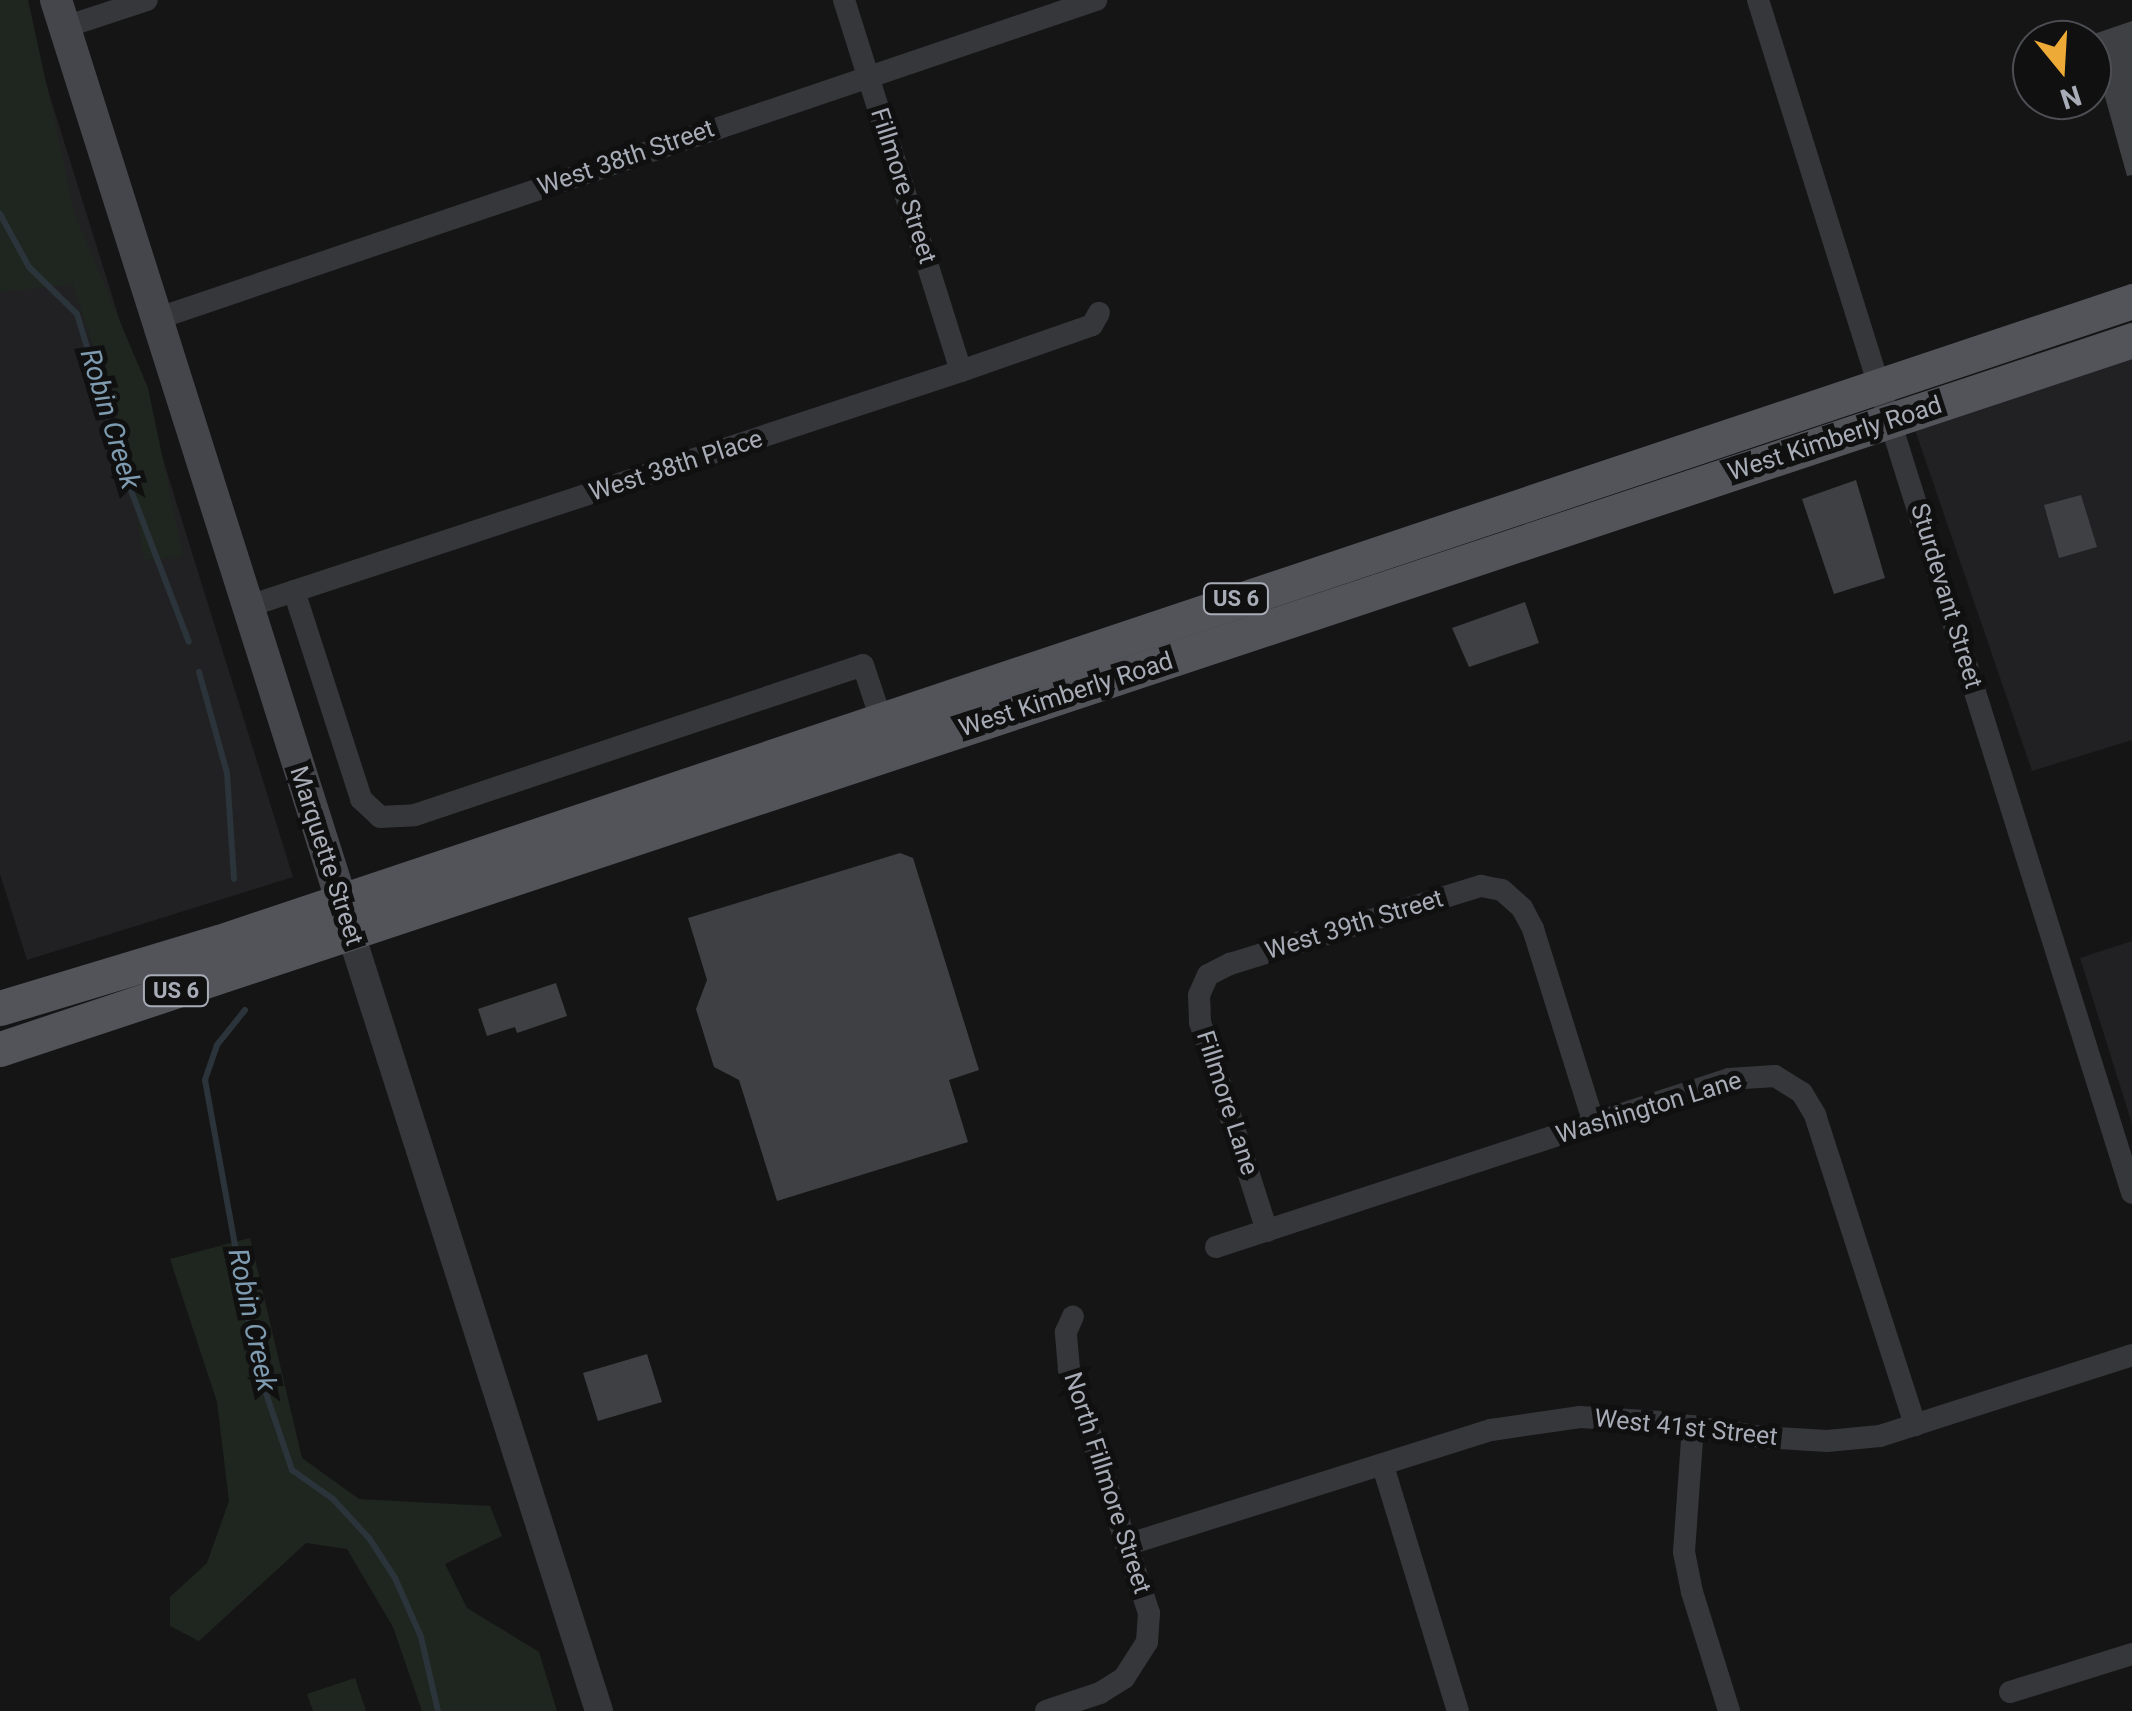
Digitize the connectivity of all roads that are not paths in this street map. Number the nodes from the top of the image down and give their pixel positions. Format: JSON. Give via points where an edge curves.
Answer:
{"nodes":[{"id":1,"x":147,"y":0,"type":"edge"},
{"id":2,"x":844,"y":0,"type":"edge"},
{"id":3,"x":1096,"y":0,"type":"edge"},
{"id":4,"x":1758,"y":0,"type":"edge"},
{"id":5,"x":60,"y":14,"type":"edge"},
{"id":6,"x":868,"y":76,"type":"junction"},
{"id":7,"x":2132,"y":300,"type":"edge"},
{"id":8,"x":1099,"y":313,"type":"dead end"},
{"id":9,"x":156,"y":319,"type":"junction"},
{"id":10,"x":2132,"y":340,"type":"edge"},
{"id":11,"x":962,"y":371,"type":"junction"},
{"id":12,"x":1880,"y":383,"type":"junction"},
{"id":13,"x":1892,"y":420,"type":"junction"},
{"id":14,"x":294,"y":591,"type":"junction"},
{"id":15,"x":246,"y":607,"type":"junction"},
{"id":16,"x":881,"y":719,"type":"junction"},
{"id":17,"x":346,"y":918,"type":"junction"},
{"id":18,"x":1208,"y":975,"type":"joint"},
{"id":19,"x":0,"y":1008,"type":"edge"},
{"id":20,"x":0,"y":1049,"type":"edge"},
{"id":21,"x":1594,"y":1124,"type":"junction"},
{"id":22,"x":2132,"y":1193,"type":"edge"},
{"id":23,"x":1268,"y":1231,"type":"junction"},
{"id":24,"x":1216,"y":1247,"type":"dead end"},
{"id":25,"x":1073,"y":1316,"type":"dead end"},
{"id":26,"x":2132,"y":1355,"type":"edge"},
{"id":27,"x":1915,"y":1425,"type":"junction"},
{"id":28,"x":1692,"y":1426,"type":"junction"},
{"id":29,"x":1383,"y":1466,"type":"junction"},
{"id":30,"x":1126,"y":1545,"type":"junction"},
{"id":31,"x":2132,"y":1654,"type":"edge"},
{"id":32,"x":2010,"y":1692,"type":"dead end"},
{"id":33,"x":599,"y":1711,"type":"edge"},
{"id":34,"x":1046,"y":1711,"type":"edge"},
{"id":35,"x":1458,"y":1711,"type":"edge"},
{"id":36,"x":1728,"y":1711,"type":"edge"}],
"edges":[{"from":1,"to":5,"type":"street"},
{"from":2,"to":6,"type":"street","name":"Fillmore Street"},
{"from":3,"to":6,"type":"street","name":"West 38th Street"},
{"from":4,"to":12,"type":"street","name":"Sturdevant Street"},
{"from":5,"to":9,"type":"main road","name":"Marquette Street"},
{"from":6,"to":9,"type":"street","name":"West 38th Street"},
{"from":6,"to":11,"type":"street","name":"Fillmore Street"},
{"from":7,"to":12,"type":"main road","name":"West Kimberly Road","number":"US 6"},
{"from":8,"to":11,"type":"street","name":"West 38th Place","via":[[1092,325]]},
{"from":9,"to":15,"type":"main road","name":"Marquette Street"},
{"from":10,"to":13,"type":"main road","name":"West Kimberly Road","number":"US 6"},
{"from":11,"to":14,"type":"street","name":"West 38th Place"},
{"from":12,"to":13,"type":"street","name":"Sturdevant Street"},
{"from":12,"to":16,"type":"main road","name":"West Kimberly Road","number":"US 6"},
{"from":13,"to":17,"type":"main road","name":"West Kimberly Road","number":"US 6"},
{"from":13,"to":22,"type":"street","name":"Sturdevant Street"},
{"from":14,"to":15,"type":"street","name":"West 38th Place"},
{"from":14,"to":16,"type":"street","name":"Marquette Street","via":[[362,799],[380,817],[415,815],[863,665]]},
{"from":15,"to":17,"type":"main road","name":"Marquette Street"},
{"from":16,"to":17,"type":"main road","name":"West Kimberly Road","number":"US 6"},
{"from":17,"to":19,"type":"main road","name":"West Kimberly Road","number":"US 6"},
{"from":17,"to":20,"type":"main road","name":"West Kimberly Road","number":"US 6"},
{"from":17,"to":33,"type":"street","name":"Marquette Street"},
{"from":18,"to":21,"type":"street","name":"West 39th Street","via":[[1481,886],[1502,890],[1533,928]]},
{"from":18,"to":23,"type":"street","name":"Fillmore Lane","via":[[1199,996],[1200,1022]]},
{"from":21,"to":23,"type":"street","name":"Washington Lane"},
{"from":21,"to":27,"type":"street","name":"Washington Lane","via":[[1729,1079],[1775,1076],[1802,1093]]},
{"from":23,"to":24,"type":"street","name":"Washington Lane"},
{"from":25,"to":30,"type":"street","name":"North Fillmore Street","via":[[1066,1332],[1069,1369]]},
{"from":26,"to":27,"type":"street","name":"West 41st Street"},
{"from":27,"to":28,"type":"street","name":"West 41st Street","via":[[1827,1441]]},
{"from":28,"to":29,"type":"street","name":"West 41st Street","via":[[1580,1417],[1491,1430]]},
{"from":28,"to":36,"type":"street","via":[[1684,1552]]},
{"from":29,"to":30,"type":"street","name":"West 41st Street"},
{"from":29,"to":35,"type":"street"},
{"from":30,"to":34,"type":"street","name":"North Fillmore Street","via":[[1149,1613],[1138,1662],[1100,1694]]},
{"from":31,"to":32,"type":"street"}]}
